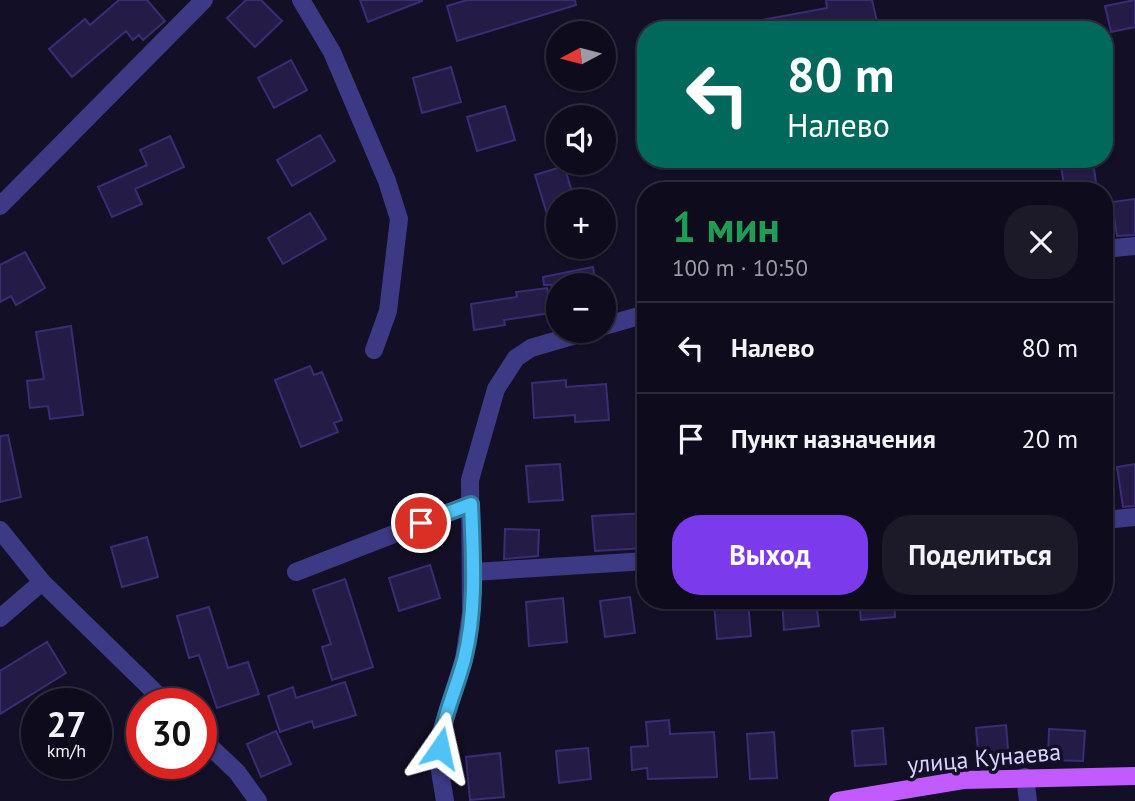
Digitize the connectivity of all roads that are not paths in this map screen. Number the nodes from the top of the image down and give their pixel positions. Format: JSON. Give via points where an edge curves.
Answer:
{"nodes":[{"id":1,"x":204,"y":0,"type":"edge"},
{"id":2,"x":301,"y":0,"type":"edge"},
{"id":3,"x":0,"y":206,"type":"edge"},
{"id":4,"x":1135,"y":246,"type":"edge"},
{"id":5,"x":1113,"y":248,"type":"edge"},
{"id":6,"x":637,"y":316,"type":"edge"},
{"id":7,"x":616,"y":322,"type":"edge"},
{"id":8,"x":548,"y":343,"type":"edge"},
{"id":9,"x":374,"y":350,"type":"dead end"},
{"id":10,"x":471,"y":504,"type":"junction"},
{"id":11,"x":1135,"y":517,"type":"edge"},
{"id":12,"x":1113,"y":519,"type":"edge"},
{"id":13,"x":0,"y":530,"type":"edge"},
{"id":14,"x":637,"y":562,"type":"edge"},
{"id":15,"x":296,"y":572,"type":"dead end"},
{"id":16,"x":473,"y":572,"type":"junction"},
{"id":17,"x":42,"y":582,"type":"junction"},
{"id":18,"x":0,"y":618,"type":"edge"},
{"id":19,"x":151,"y":688,"type":"edge"},
{"id":20,"x":217,"y":753,"type":"edge"},
{"id":21,"x":1135,"y":776,"type":"edge"},
{"id":22,"x":1025,"y":777,"type":"junction"},
{"id":23,"x":258,"y":801,"type":"edge"},
{"id":24,"x":445,"y":801,"type":"edge"},
{"id":25,"x":838,"y":801,"type":"edge"},
{"id":26,"x":1028,"y":801,"type":"edge"}],
"edges":[{"from":1,"to":3,"type":"street"},
{"from":2,"to":9,"type":"street","via":[[332,52],[399,219],[388,311]]},
{"from":4,"to":5,"type":"street"},
{"from":6,"to":7,"type":"street"},
{"from":8,"to":10,"type":"street","via":[[516,359],[496,389],[470,480]]},
{"from":10,"to":15,"type":"street"},
{"from":10,"to":16,"type":"street"},
{"from":11,"to":12,"type":"street"},
{"from":13,"to":17,"type":"street"},
{"from":14,"to":16,"type":"street"},
{"from":16,"to":24,"type":"street","via":[[464,659],[441,732],[439,765]]},
{"from":17,"to":18,"type":"street"},
{"from":17,"to":19,"type":"street"},
{"from":20,"to":23,"type":"street"},
{"from":21,"to":22,"type":"main road","name":"улица Кунаева"},
{"from":22,"to":25,"type":"main road","name":"улица Кунаева","via":[[962,780]]},
{"from":22,"to":26,"type":"street"}]}
